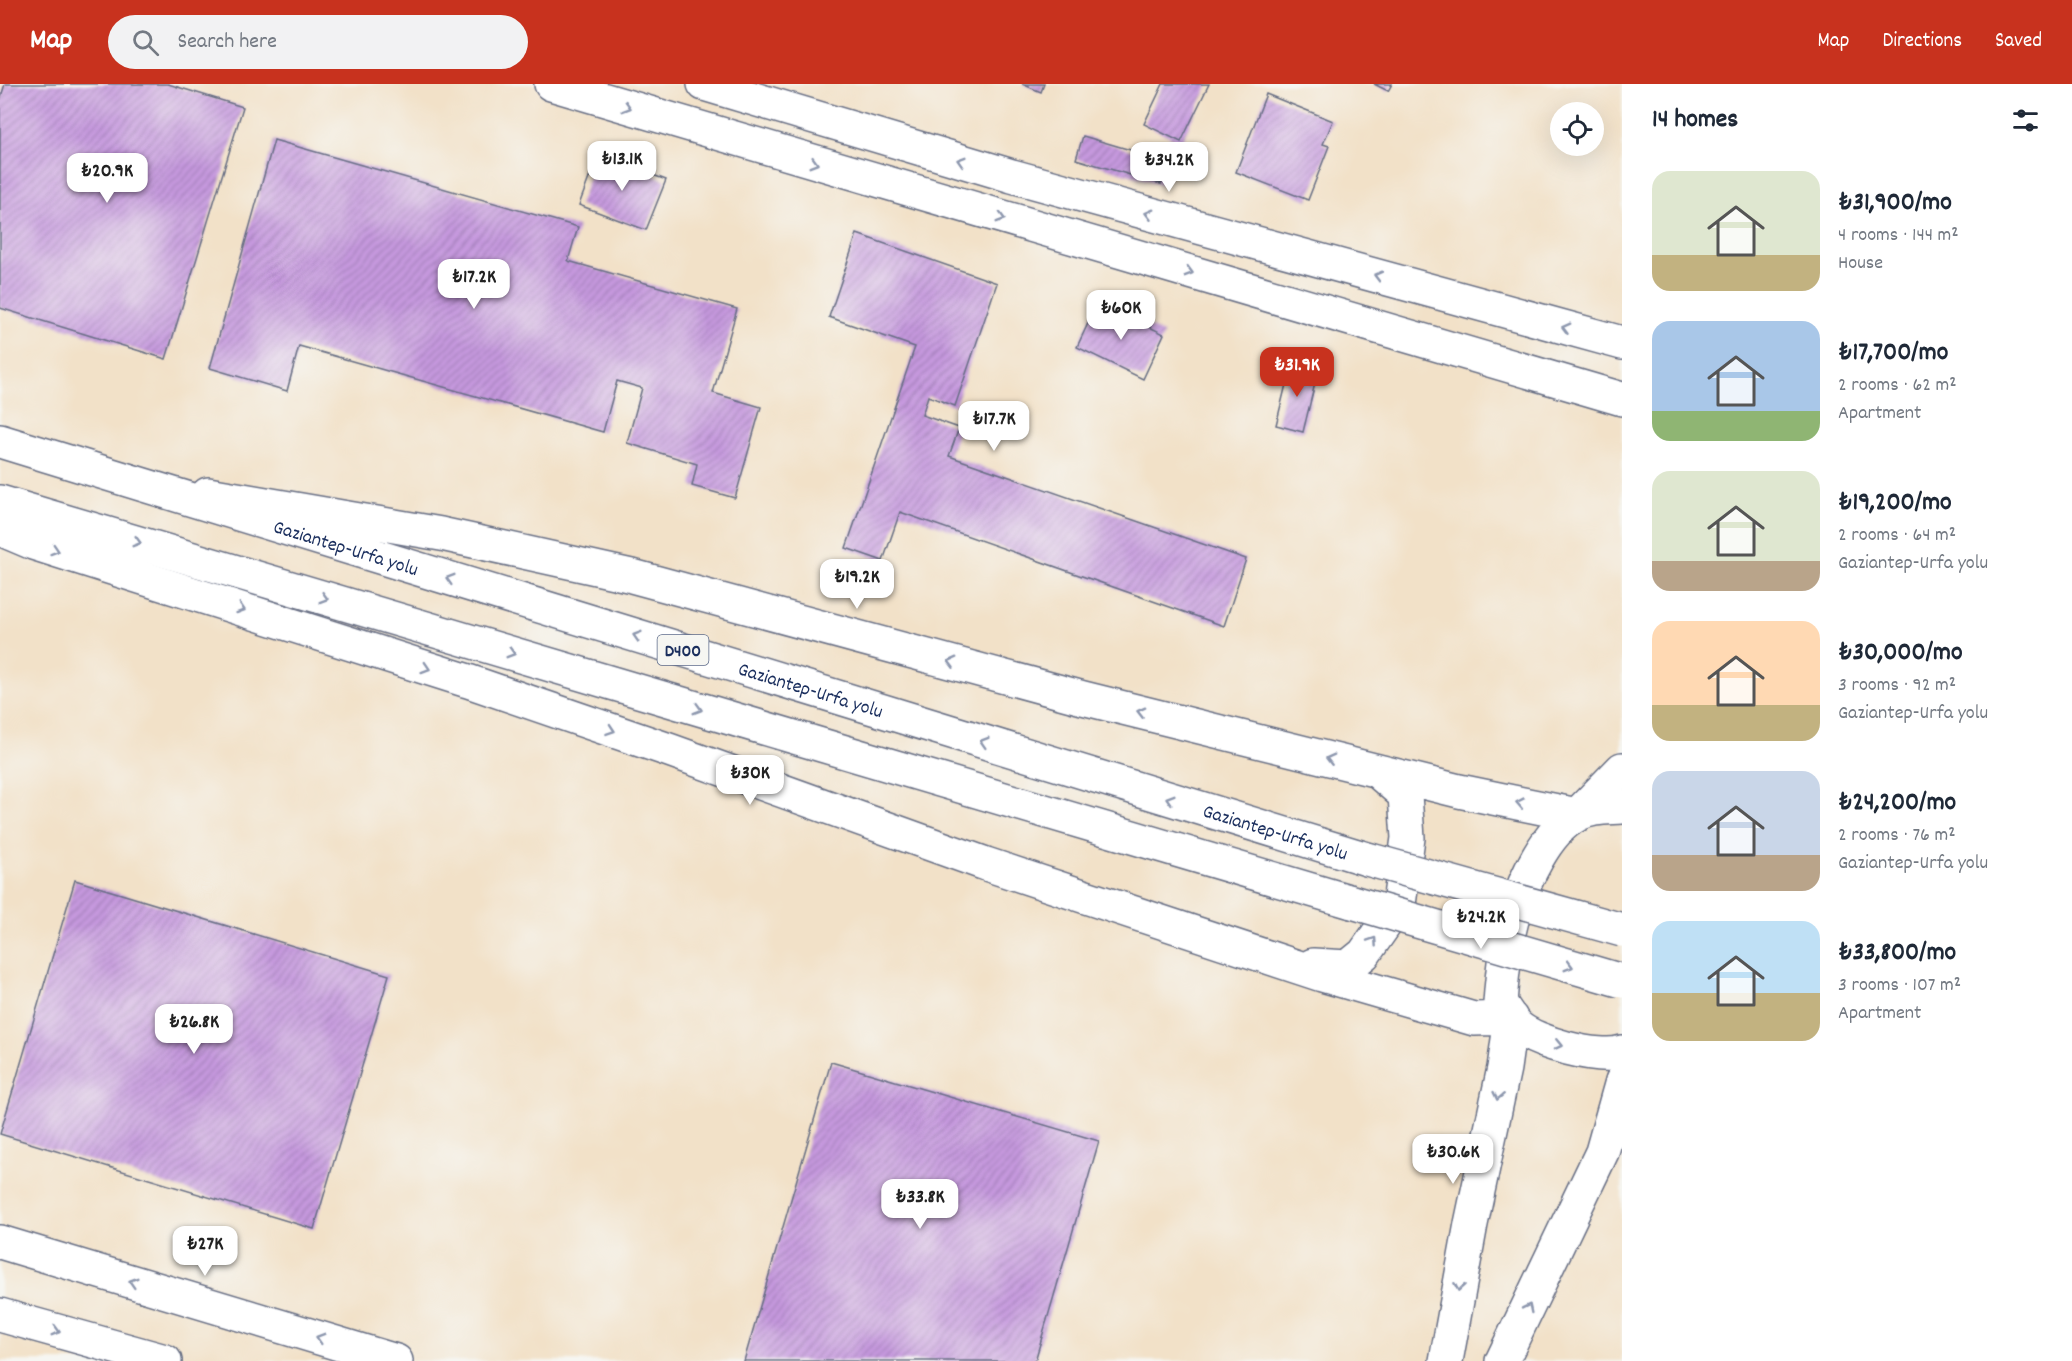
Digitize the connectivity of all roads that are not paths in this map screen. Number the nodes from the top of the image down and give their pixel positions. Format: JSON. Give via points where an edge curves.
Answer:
{"nodes":[{"id":1,"x":551,"y":84,"type":"edge"},
{"id":2,"x":704,"y":84,"type":"edge"},
{"id":3,"x":1622,"y":344,"type":"edge"},
{"id":4,"x":1622,"y":399,"type":"edge"},
{"id":5,"x":0,"y":441,"type":"edge"},
{"id":6,"x":123,"y":479,"type":"junction"},
{"id":7,"x":0,"y":502,"type":"edge"},
{"id":8,"x":0,"y":529,"type":"edge"},
{"id":9,"x":1622,"y":769,"type":"edge"},
{"id":10,"x":1376,"y":771,"type":"junction"},
{"id":11,"x":1622,"y":807,"type":"edge"},
{"id":12,"x":1577,"y":815,"type":"junction"},
{"id":13,"x":1622,"y":930,"type":"edge"},
{"id":14,"x":1284,"y":963,"type":"junction"},
{"id":15,"x":1622,"y":981,"type":"edge"},
{"id":16,"x":1511,"y":1018,"type":"junction"},
{"id":17,"x":1622,"y":1052,"type":"edge"},
{"id":18,"x":1622,"y":1081,"type":"edge"},
{"id":19,"x":0,"y":1242,"type":"edge"},
{"id":20,"x":0,"y":1315,"type":"edge"},
{"id":21,"x":165,"y":1361,"type":"edge"},
{"id":22,"x":396,"y":1361,"type":"edge"},
{"id":23,"x":1446,"y":1361,"type":"edge"},
{"id":24,"x":1502,"y":1361,"type":"edge"}],
"edges":[{"from":1,"to":4,"type":"main road","one_way":true},
{"from":3,"to":2,"type":"main road","one_way":true,"via":[[1012,176]]},
{"from":5,"to":6,"type":"main road","name":"Gaziantep-Urfa yolu","number":"D400"},
{"from":10,"to":6,"type":"main road","one_way":true,"via":[[632,576],[441,534]]},
{"from":13,"to":6,"type":"main road","name":"Gaziantep-Urfa yolu","number":"D400","one_way":true,"bridge":true,"via":[[1367,859]]},
{"from":7,"to":15,"type":"main road","one_way":true,"bridge":true},
{"from":8,"to":14,"type":"main road","one_way":true,"via":[[45,547],[468,681],[986,864]]},
{"from":9,"to":12,"type":"main road"},
{"from":12,"to":10,"type":"main road","one_way":true},
{"from":14,"to":10,"type":"main road","one_way":true,"via":[[1348,967],[1364,954],[1399,904],[1408,838],[1405,795]]},
{"from":11,"to":12,"type":"main road","via":[[1598,808]]},
{"from":12,"to":16,"type":"main road","via":[[1557,830],[1540,852],[1514,913],[1500,1003]]},
{"from":14,"to":16,"type":"main road","via":[[1474,1019]]},
{"from":16,"to":17,"type":"main road","one_way":true,"via":[[1518,1027],[1547,1043],[1597,1054]]},
{"from":16,"to":23,"type":"main road","one_way":true},
{"from":24,"to":18,"type":"main road","one_way":true,"via":[[1602,1152]]},
{"from":22,"to":19,"type":"main road","one_way":true},
{"from":20,"to":21,"type":"main road","one_way":true}]}
